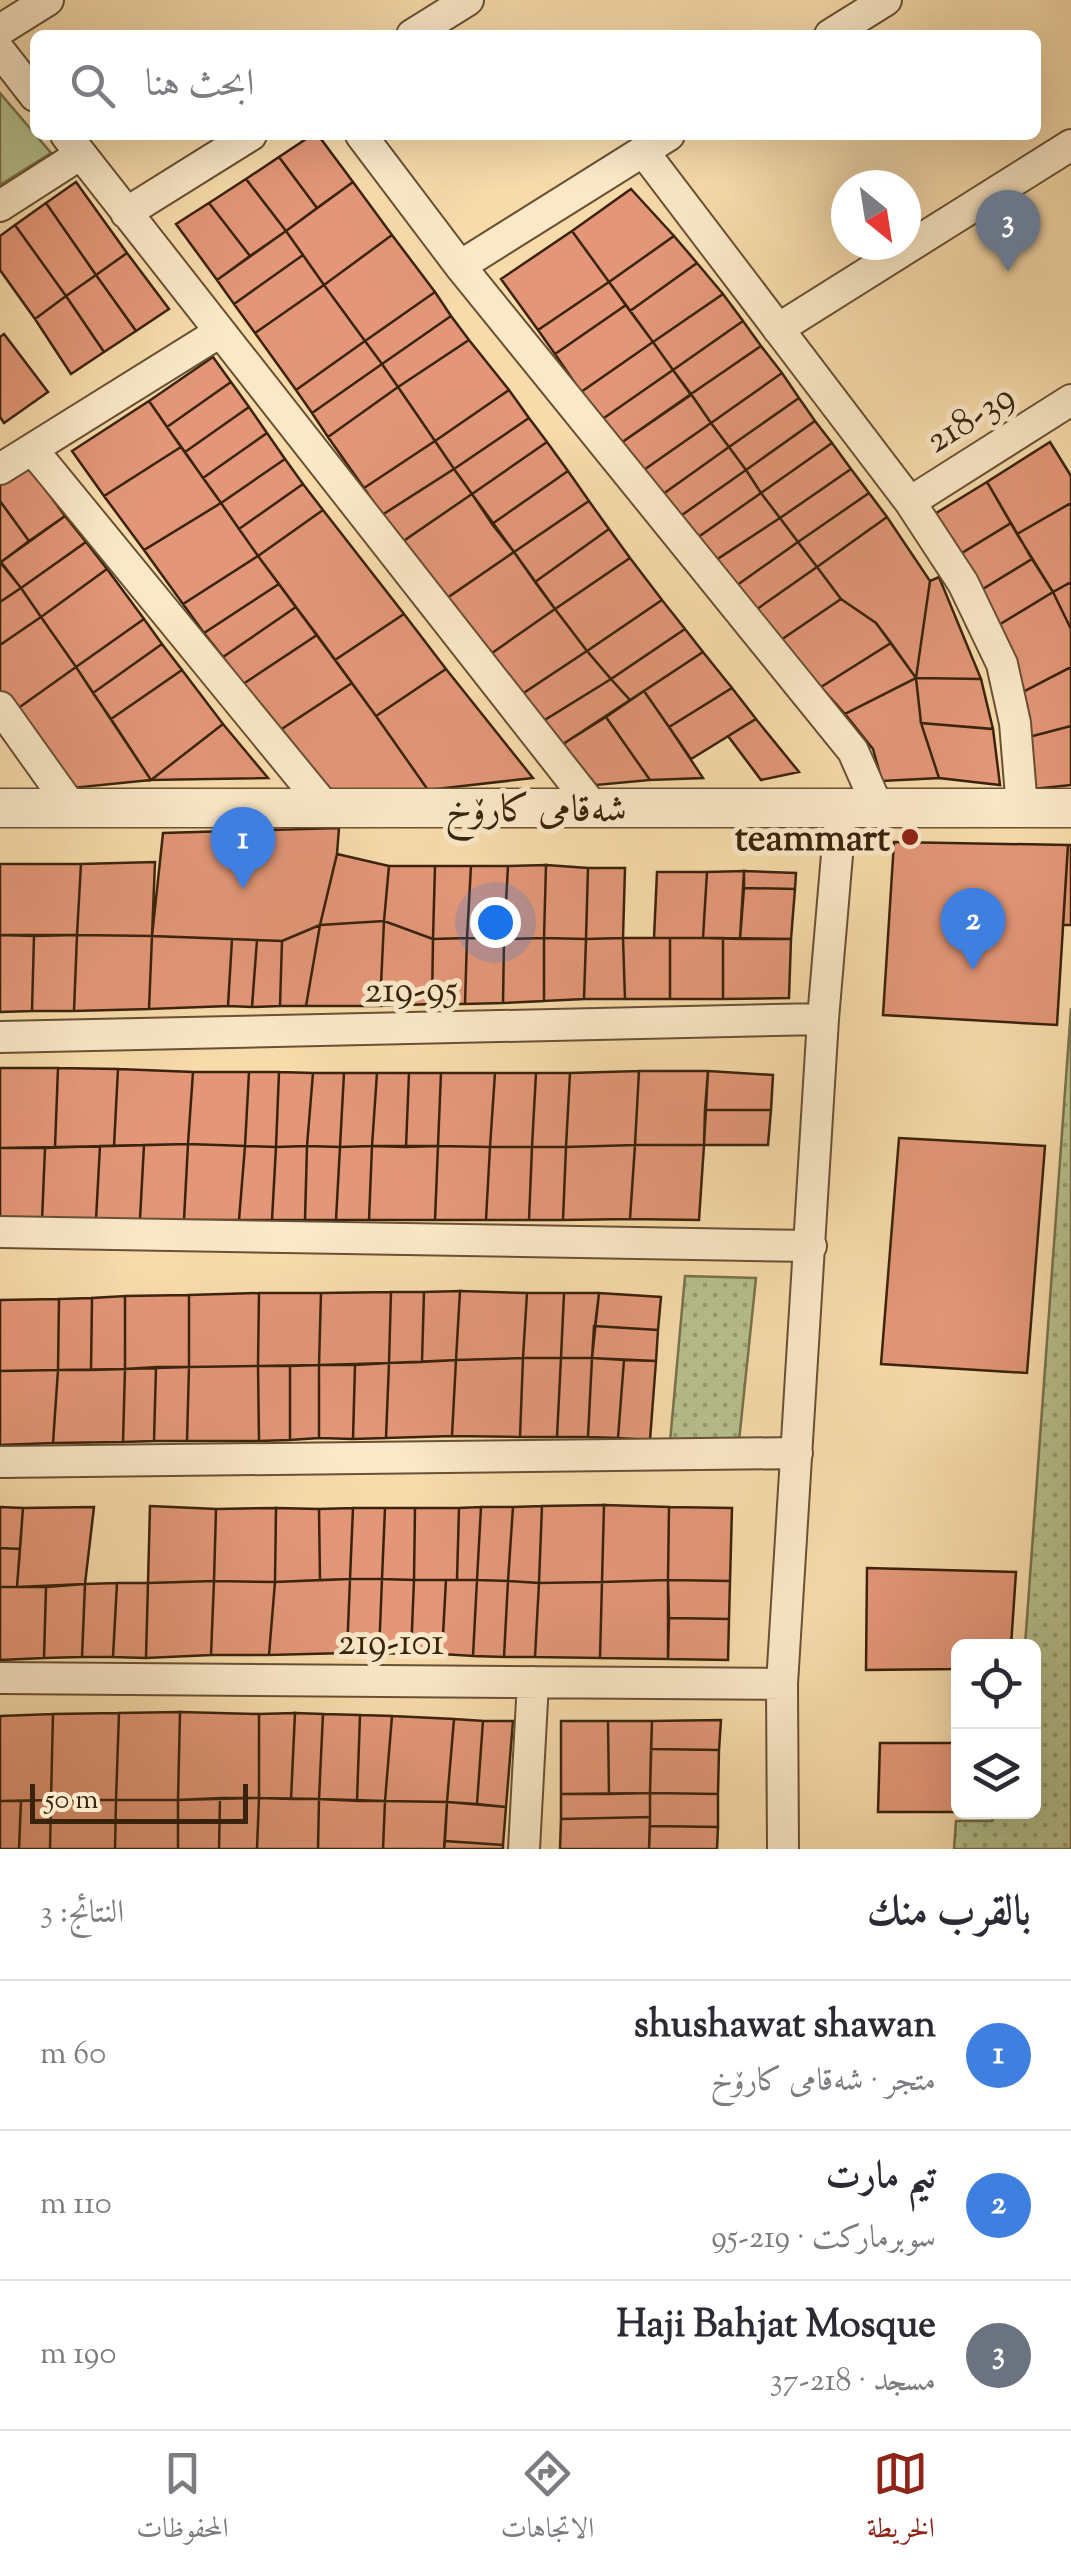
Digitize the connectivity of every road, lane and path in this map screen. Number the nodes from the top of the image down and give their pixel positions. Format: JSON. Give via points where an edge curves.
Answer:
{"nodes":[{"id":1,"x":48,"y":0,"type":"edge"},
{"id":2,"x":468,"y":0,"type":"edge"},
{"id":3,"x":886,"y":0,"type":"edge"},
{"id":4,"x":0,"y":30,"type":"edge"},
{"id":5,"x":420,"y":30,"type":"edge"},
{"id":6,"x":838,"y":30,"type":"edge"},
{"id":7,"x":0,"y":51,"type":"edge"},
{"id":8,"x":30,"y":90,"type":"edge"},
{"id":9,"x":243,"y":140,"type":"edge"},
{"id":10,"x":365,"y":140,"type":"edge"},
{"id":11,"x":656,"y":143,"type":"edge"},
{"id":12,"x":73,"y":144,"type":"edge"},
{"id":13,"x":1071,"y":145,"type":"edge"},
{"id":14,"x":1035,"y":168,"type":"junction"},
{"id":15,"x":1071,"y":176,"type":"edge"},
{"id":16,"x":0,"y":206,"type":"edge"},
{"id":17,"x":126,"y":213,"type":"junction"},
{"id":18,"x":460,"y":266,"type":"junction"},
{"id":19,"x":778,"y":329,"type":"junction"},
{"id":20,"x":220,"y":332,"type":"junction"},
{"id":21,"x":1071,"y":400,"type":"edge"},
{"id":22,"x":32,"y":448,"type":"junction"},
{"id":23,"x":0,"y":469,"type":"edge"},
{"id":24,"x":910,"y":502,"type":"junction"},
{"id":25,"x":0,"y":707,"type":"edge"},
{"id":26,"x":0,"y":808,"type":"edge"},
{"id":27,"x":72,"y":808,"type":"junction"},
{"id":28,"x":326,"y":808,"type":"junction"},
{"id":29,"x":594,"y":808,"type":"junction"},
{"id":30,"x":859,"y":808,"type":"junction"},
{"id":31,"x":1022,"y":808,"type":"junction"},
{"id":32,"x":1071,"y":808,"type":"edge"},
{"id":33,"x":823,"y":1019,"type":"junction"},
{"id":34,"x":0,"y":1037,"type":"edge"},
{"id":35,"x":0,"y":1232,"type":"edge"},
{"id":36,"x":811,"y":1246,"type":"junction"},
{"id":37,"x":798,"y":1454,"type":"junction"},
{"id":38,"x":0,"y":1462,"type":"edge"},
{"id":39,"x":0,"y":1678,"type":"edge"},
{"id":40,"x":534,"y":1682,"type":"junction"},
{"id":41,"x":782,"y":1684,"type":"junction"},
{"id":42,"x":524,"y":1849,"type":"edge"},
{"id":43,"x":784,"y":1849,"type":"edge"}],
"edges":[{"from":1,"to":4,"type":"street"},
{"from":2,"to":5,"type":"street"},
{"from":3,"to":6,"type":"street"},
{"from":7,"to":8,"type":"street"},
{"from":9,"to":17,"type":"street"},
{"from":10,"to":18,"type":"street"},
{"from":11,"to":18,"type":"street"},
{"from":11,"to":19,"type":"street"},
{"from":12,"to":16,"type":"street"},
{"from":12,"to":17,"type":"street"},
{"from":13,"to":14,"type":"street"},
{"from":14,"to":15,"type":"street"},
{"from":14,"to":19,"type":"street"},
{"from":17,"to":20,"type":"street"},
{"from":18,"to":30,"type":"street","via":[[853,752]]},
{"from":19,"to":24,"type":"street"},
{"from":20,"to":22,"type":"street"},
{"from":20,"to":29,"type":"street"},
{"from":21,"to":24,"type":"street","name":"218-39"},
{"from":22,"to":23,"type":"street"},
{"from":22,"to":28,"type":"street"},
{"from":24,"to":31,"type":"street","via":[[963,583],[1002,664]]},
{"from":25,"to":27,"type":"street"},
{"from":26,"to":27,"type":"street","name":"شەقامی کارۆخ"},
{"from":27,"to":28,"type":"street","name":"شەقامی کارۆخ"},
{"from":28,"to":29,"type":"street","name":"شەقامی کارۆخ"},
{"from":29,"to":30,"type":"street","name":"شەقامی کارۆخ"},
{"from":30,"to":31,"type":"street","name":"شەقامی کارۆخ"},
{"from":30,"to":33,"type":"street"},
{"from":31,"to":32,"type":"street","name":"شەقامی کارۆخ"},
{"from":33,"to":34,"type":"street","name":"219-95"},
{"from":33,"to":36,"type":"street"},
{"from":35,"to":36,"type":"street"},
{"from":36,"to":37,"type":"street"},
{"from":37,"to":38,"type":"street"},
{"from":37,"to":41,"type":"street"},
{"from":39,"to":40,"type":"street","name":"219-101"},
{"from":40,"to":41,"type":"street","name":"219-101"},
{"from":40,"to":42,"type":"street"},
{"from":41,"to":43,"type":"street"}]}
